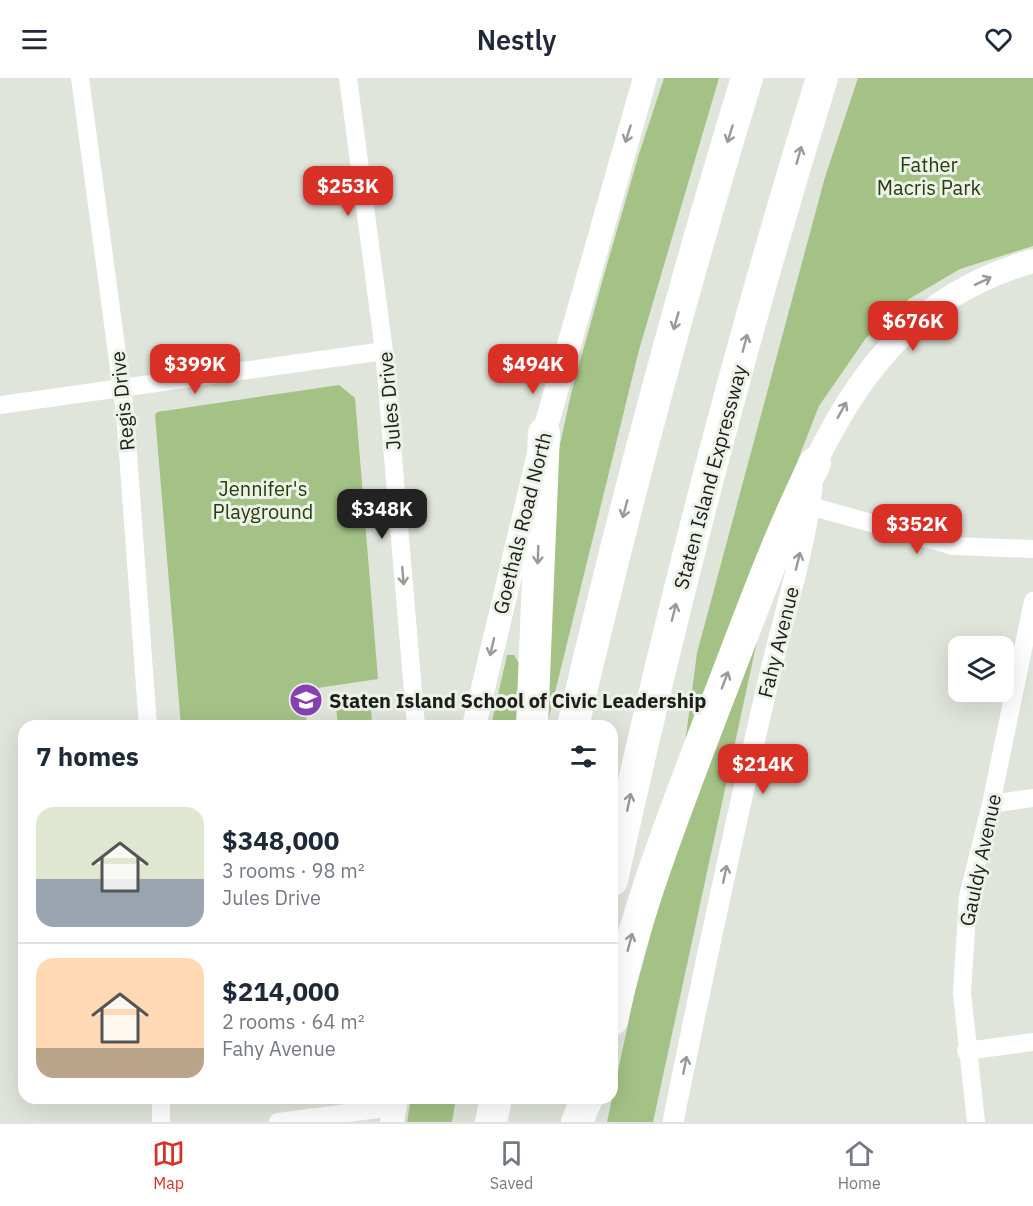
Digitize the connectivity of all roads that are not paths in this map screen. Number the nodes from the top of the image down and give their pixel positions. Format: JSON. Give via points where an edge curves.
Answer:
{"nodes":[{"id":1,"x":80,"y":78,"type":"edge"},
{"id":2,"x":348,"y":78,"type":"edge"},
{"id":3,"x":645,"y":78,"type":"edge"},
{"id":4,"x":747,"y":78,"type":"edge"},
{"id":5,"x":822,"y":78,"type":"edge"},
{"id":6,"x":1033,"y":261,"type":"edge"},
{"id":7,"x":384,"y":351,"type":"junction"},
{"id":8,"x":122,"y":388,"type":"junction"},
{"id":9,"x":0,"y":405,"type":"edge"},
{"id":10,"x":544,"y":434,"type":"junction"},
{"id":11,"x":815,"y":462,"type":"junction"},
{"id":12,"x":810,"y":506,"type":"junction"},
{"id":13,"x":1033,"y":549,"type":"edge"},
{"id":14,"x":1033,"y":601,"type":"edge"},
{"id":15,"x":148,"y":720,"type":"edge"},
{"id":16,"x":415,"y":720,"type":"edge"},
{"id":17,"x":475,"y":720,"type":"edge"},
{"id":18,"x":532,"y":720,"type":"edge"},
{"id":19,"x":574,"y":720,"type":"edge"},
{"id":20,"x":1033,"y":798,"type":"edge"},
{"id":21,"x":991,"y":804,"type":"junction"},
{"id":22,"x":618,"y":852,"type":"edge"},
{"id":23,"x":618,"y":995,"type":"edge"},
{"id":24,"x":1033,"y":1042,"type":"edge"},
{"id":25,"x":966,"y":1051,"type":"junction"},
{"id":26,"x":161,"y":1104,"type":"edge"},
{"id":27,"x":489,"y":1104,"type":"edge"},
{"id":28,"x":494,"y":1104,"type":"edge"},
{"id":29,"x":567,"y":1104,"type":"edge"},
{"id":30,"x":584,"y":1104,"type":"edge"},
{"id":31,"x":394,"y":1109,"type":"edge"},
{"id":32,"x":161,"y":1122,"type":"edge"},
{"id":33,"x":278,"y":1122,"type":"edge"},
{"id":34,"x":489,"y":1122,"type":"edge"},
{"id":35,"x":563,"y":1122,"type":"edge"},
{"id":36,"x":577,"y":1122,"type":"edge"},
{"id":37,"x":673,"y":1122,"type":"edge"},
{"id":38,"x":976,"y":1122,"type":"edge"}],
"edges":[{"from":1,"to":8,"type":"street","name":"Regis Drive"},
{"from":2,"to":7,"type":"street","name":"Jules Drive"},
{"from":3,"to":10,"type":"main road","name":"Goethals Road North","one_way":true},
{"from":4,"to":19,"type":"highway","one_way":true,"via":[[624,511]]},
{"from":22,"to":5,"type":"highway","name":"Staten Island Expressway","one_way":true,"via":[[640,748],[713,460]]},
{"from":11,"to":6,"type":"main road","name":"Fahy Avenue","one_way":true,"via":[[855,388],[896,339],[925,314],[963,291]]},
{"from":7,"to":8,"type":"street"},
{"from":7,"to":16,"type":"street","name":"Jules Drive","one_way":true},
{"from":8,"to":9,"type":"street"},
{"from":8,"to":15,"type":"street","name":"Regis Drive"},
{"from":10,"to":17,"type":"main road","name":"Goethals Road North","one_way":true},
{"from":10,"to":18,"type":"highway","one_way":true},
{"from":11,"to":12,"type":"street","name":"Fahy Avenue"},
{"from":23,"to":11,"type":"highway","one_way":true,"via":[[635,925],[663,843],[760,590]]},
{"from":12,"to":13,"type":"street","via":[[954,546]]},
{"from":37,"to":12,"type":"street","name":"Fahy Avenue","one_way":true,"via":[[766,689]]},
{"from":14,"to":21,"type":"street","name":"Gauldy Avenue"},
{"from":20,"to":21,"type":"street"},
{"from":21,"to":25,"type":"street","name":"Gauldy Avenue","via":[[968,897],[963,944]]},
{"from":24,"to":25,"type":"street"},
{"from":25,"to":38,"type":"street","name":"Gauldy Avenue"},
{"from":26,"to":32,"type":"street"},
{"from":27,"to":34,"type":"highway"},
{"from":28,"to":34,"type":"highway"},
{"from":29,"to":35,"type":"highway"},
{"from":30,"to":36,"type":"highway"},
{"from":31,"to":33,"type":"street"}]}
